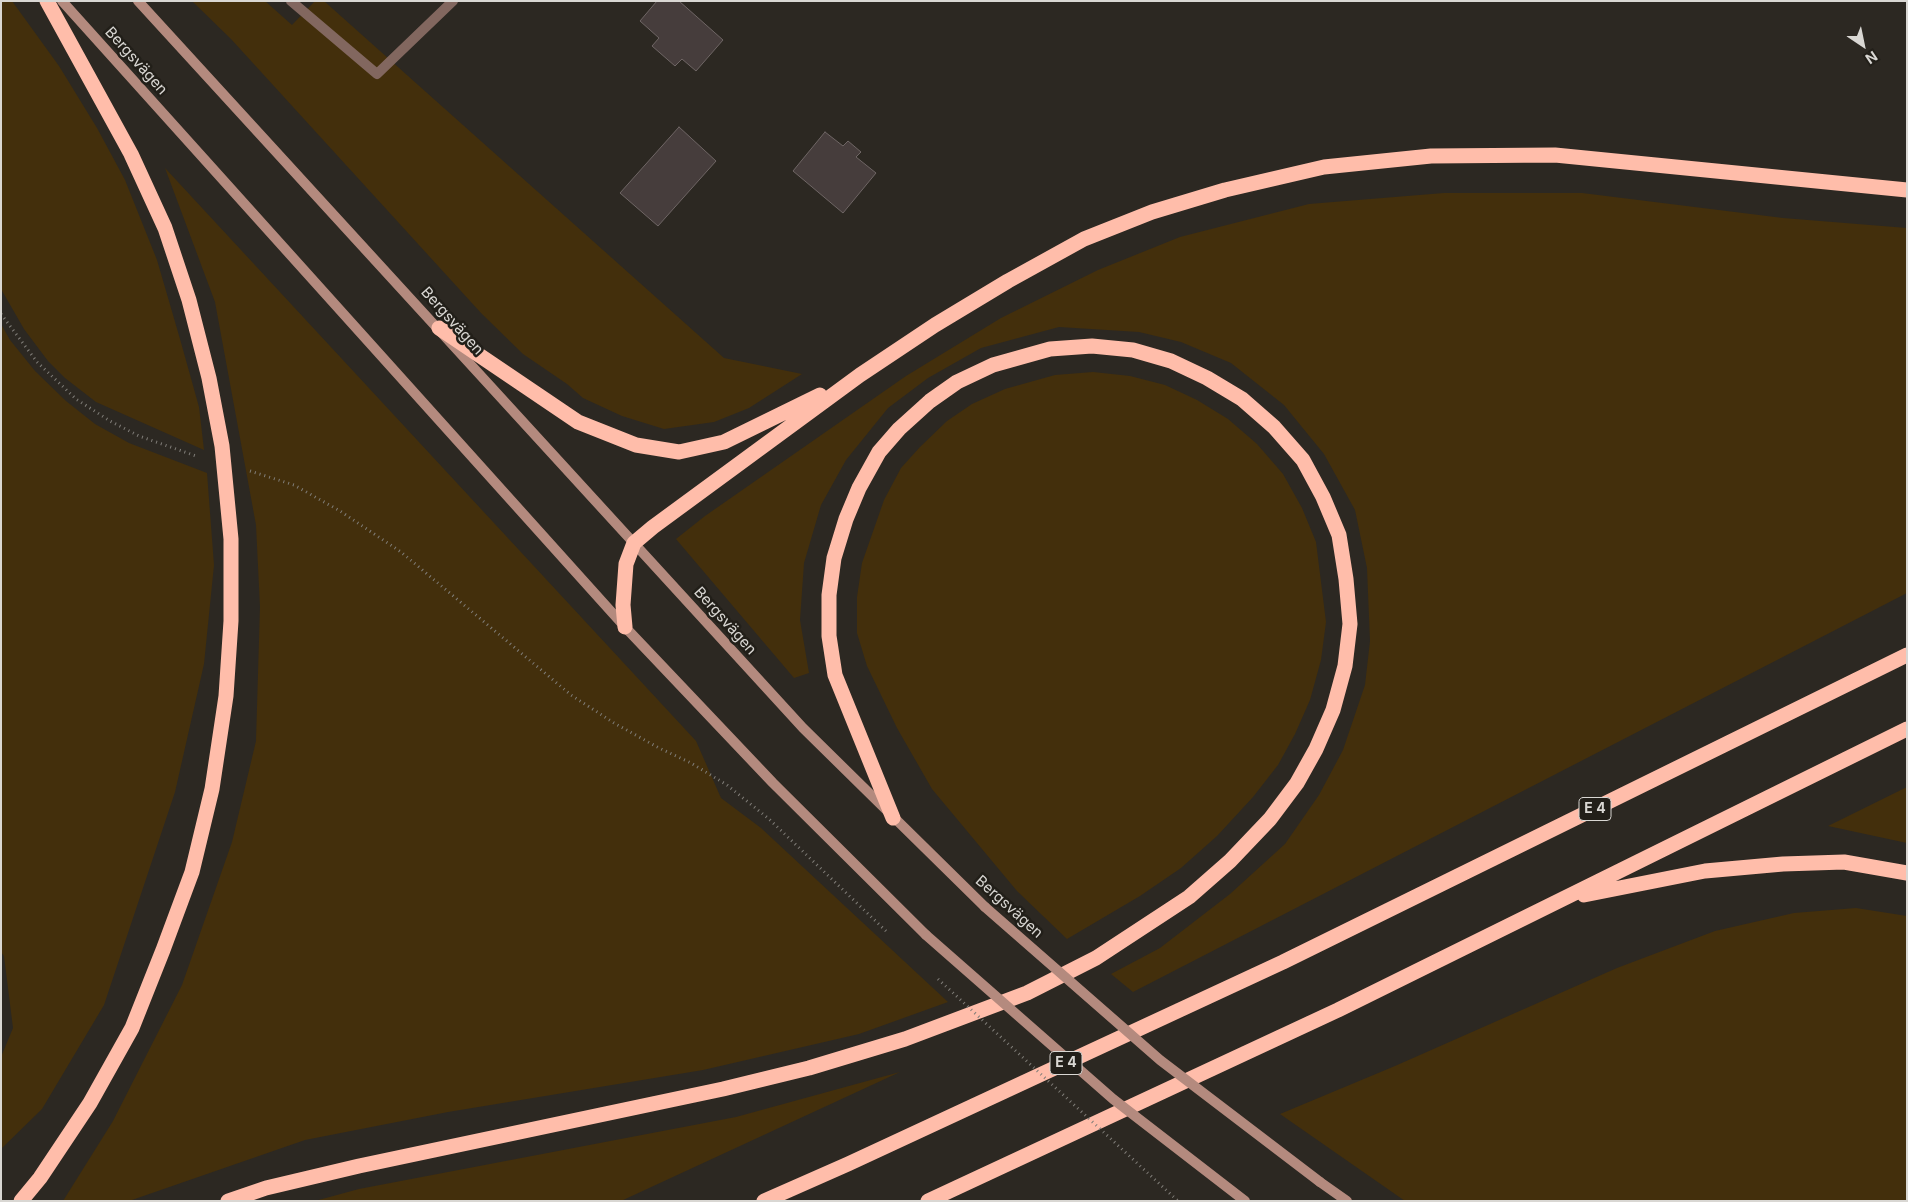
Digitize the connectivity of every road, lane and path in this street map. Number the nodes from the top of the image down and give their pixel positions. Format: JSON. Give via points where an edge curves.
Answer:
{"nodes":[{"id":1,"x":48,"y":1,"type":"edge"},
{"id":2,"x":62,"y":1,"type":"edge"},
{"id":3,"x":138,"y":1,"type":"edge"},
{"id":4,"x":290,"y":1,"type":"edge"},
{"id":5,"x":453,"y":1,"type":"edge"},
{"id":6,"x":1907,"y":190,"type":"edge"},
{"id":7,"x":1,"y":314,"type":"edge"},
{"id":8,"x":438,"y":328,"type":"junction"},
{"id":9,"x":860,"y":375,"type":"junction"},
{"id":10,"x":196,"y":456,"type":"dead end"},
{"id":11,"x":247,"y":470,"type":"dead end"},
{"id":12,"x":634,"y":543,"type":"junction"},
{"id":13,"x":625,"y":626,"type":"junction"},
{"id":14,"x":1907,"y":655,"type":"edge"},
{"id":15,"x":1907,"y":729,"type":"edge"},
{"id":16,"x":894,"y":818,"type":"junction"},
{"id":17,"x":1907,"y":873,"type":"edge"},
{"id":18,"x":1565,"y":898,"type":"junction"},
{"id":19,"x":889,"y":933,"type":"dead end"},
{"id":20,"x":932,"y":974,"type":"dead end"},
{"id":21,"x":21,"y":1201,"type":"edge"},
{"id":22,"x":228,"y":1201,"type":"edge"},
{"id":23,"x":764,"y":1201,"type":"edge"},
{"id":24,"x":928,"y":1201,"type":"edge"},
{"id":25,"x":1178,"y":1201,"type":"edge"},
{"id":26,"x":1245,"y":1201,"type":"edge"},
{"id":27,"x":1347,"y":1201,"type":"edge"}],
"edges":[{"from":1,"to":21,"type":"highway","via":[[131,154],[164,228],[189,300],[210,378],[222,446],[231,540],[232,621],[226,696],[212,789],[192,872],[132,1028],[90,1103]]},
{"from":2,"to":13,"type":"main road","name":"Bergsvägen"},
{"from":3,"to":8,"type":"main road","name":"Bergsvägen"},
{"from":4,"to":5,"type":"lane","via":[[377,74]]},
{"from":6,"to":9,"type":"highway","via":[[1555,155],[1431,156],[1324,167],[1161,209],[1084,239],[935,325]]},
{"from":7,"to":10,"type":"path","via":[[37,362],[76,399],[139,436]]},
{"from":8,"to":9,"type":"highway","via":[[578,422],[636,445],[679,452],[724,442]]},
{"from":8,"to":12,"type":"main road","name":"Bergsvägen"},
{"from":9,"to":12,"type":"highway"},
{"from":11,"to":19,"type":"path","via":[[294,485],[340,511],[401,552],[571,696],[727,785],[769,819]]},
{"from":12,"to":13,"type":"highway","via":[[626,564]]},
{"from":12,"to":16,"type":"main road","name":"Bergsvägen","via":[[803,728]]},
{"from":13,"to":26,"type":"main road","name":"Bergsvägen","bridge":true,"via":[[773,783],[926,935],[1113,1099]]},
{"from":14,"to":23,"type":"highway","number":"E 4","via":[[1283,962]]},
{"from":15,"to":18,"type":"highway"},
{"from":16,"to":22,"type":"highway","via":[[835,675],[829,636],[829,595],[834,558],[846,519],[878,452],[930,400],[957,382],[993,365],[1050,349],[1092,346],[1133,350],[1171,361],[1242,398],[1303,460],[1324,497],[1340,535],[1350,624],[1345,666],[1333,710],[1297,783],[1270,819],[1189,897],[1096,958],[1027,993],[904,1039],[732,1087],[359,1166],[266,1188]]},
{"from":16,"to":27,"type":"main road","name":"Bergsvägen","bridge":true,"via":[[985,907],[1160,1060]]},
{"from":17,"to":18,"type":"highway","via":[[1844,862],[1783,864],[1705,871]]},
{"from":18,"to":24,"type":"highway","via":[[1338,1010]]},
{"from":20,"to":25,"type":"path","bridge":true}]}
